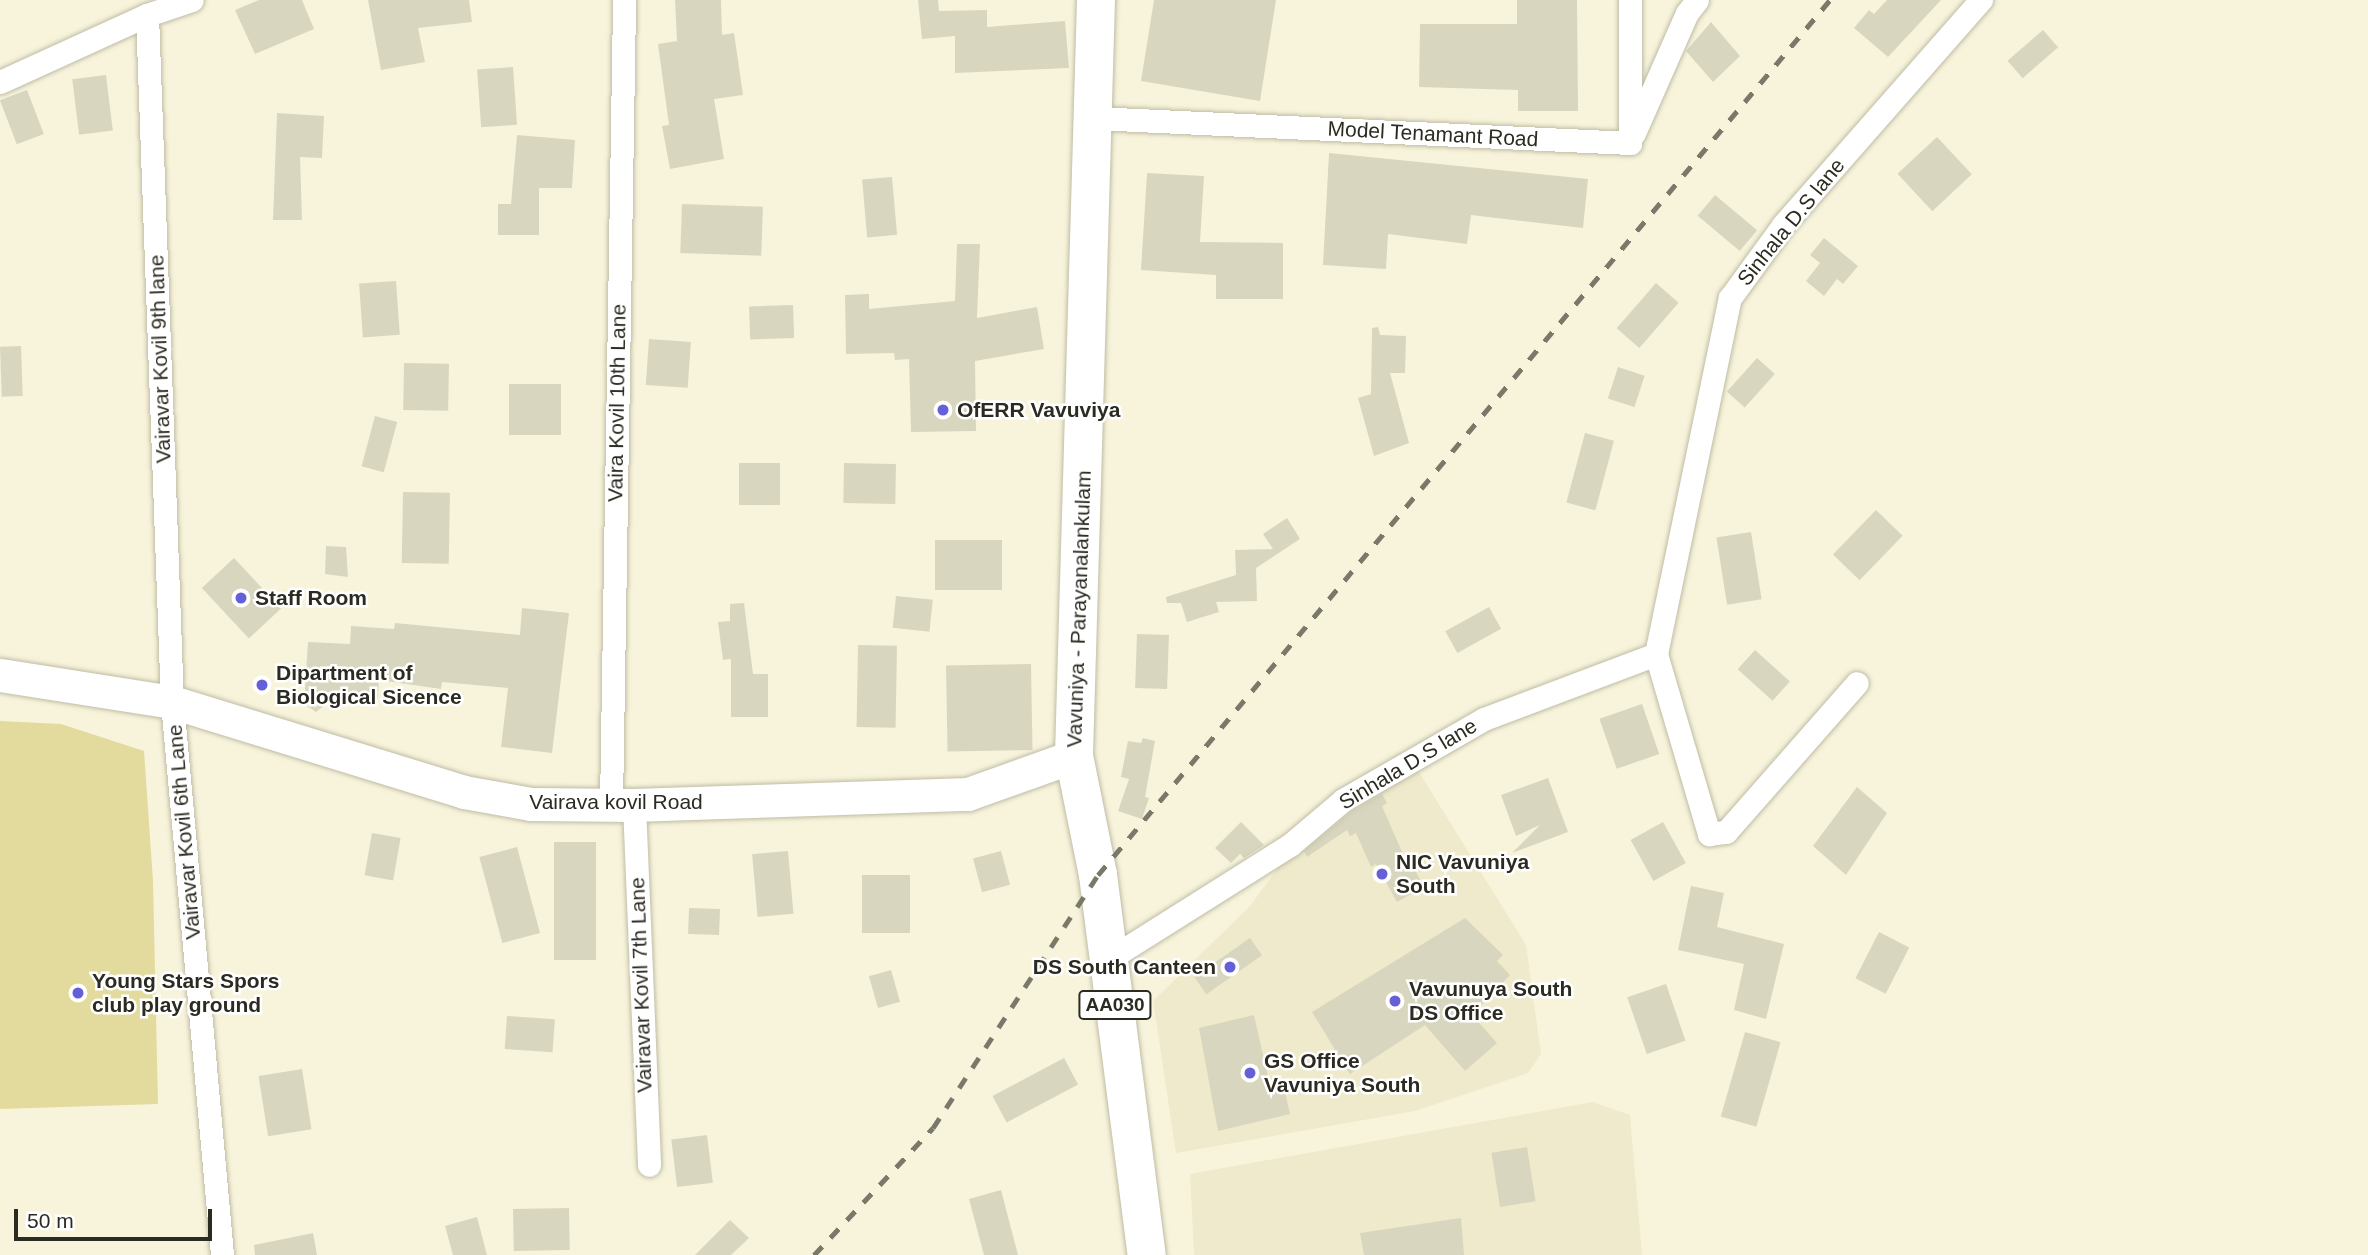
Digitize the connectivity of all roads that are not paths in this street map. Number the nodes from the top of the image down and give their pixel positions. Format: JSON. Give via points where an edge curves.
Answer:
{"nodes":[{"id":1,"x":192,"y":0,"type":"edge"},
{"id":2,"x":624,"y":0,"type":"edge"},
{"id":3,"x":1096,"y":0,"type":"edge"},
{"id":4,"x":1630,"y":0,"type":"edge"},
{"id":5,"x":1697,"y":0,"type":"edge"},
{"id":6,"x":1981,"y":0,"type":"edge"},
{"id":7,"x":147,"y":15,"type":"junction"},
{"id":8,"x":0,"y":82,"type":"edge"},
{"id":9,"x":1094,"y":118,"type":"junction"},
{"id":10,"x":1630,"y":143,"type":"junction"},
{"id":11,"x":1656,"y":654,"type":"junction"},
{"id":12,"x":0,"y":675,"type":"edge"},
{"id":13,"x":1857,"y":683,"type":"dead end"},
{"id":14,"x":172,"y":702,"type":"junction"},
{"id":15,"x":1074,"y":756,"type":"junction"},
{"id":16,"x":622,"y":805,"type":"junction"},
{"id":17,"x":1110,"y":959,"type":"junction"},
{"id":18,"x":649,"y":1165,"type":"dead end"},
{"id":19,"x":222,"y":1255,"type":"edge"},
{"id":20,"x":1147,"y":1255,"type":"edge"}],
"edges":[{"from":1,"to":7,"type":"street"},
{"from":2,"to":16,"type":"street","name":"Vaira Kovil 10th Lane"},
{"from":3,"to":9,"type":"highway","name":"Vavuniya - Parayanalankulam","number":"AA030"},
{"from":4,"to":10,"type":"street"},
{"from":5,"to":10,"type":"street"},
{"from":6,"to":11,"type":"street","name":"Sinhala D.S lane","via":[[1783,225],[1730,298]]},
{"from":7,"to":8,"type":"street"},
{"from":7,"to":14,"type":"street","name":"Vairavar Kovil 9th lane"},
{"from":9,"to":10,"type":"street","name":"Model Tenamant Road"},
{"from":9,"to":15,"type":"highway","name":"Vavuniya - Parayanalankulam","number":"AA030"},
{"from":11,"to":13,"type":"street","name":"Sinhala D.S lane","via":[[1709,834],[1726,832]]},
{"from":11,"to":17,"type":"street","name":"Sinhala D.S lane","via":[[1484,719],[1343,800],[1290,845]]},
{"from":12,"to":14,"type":"street","name":"Vairava kovil Road"},
{"from":14,"to":16,"type":"street","name":"Vairava kovil Road","via":[[464,792],[531,804]]},
{"from":14,"to":19,"type":"street","name":"Vairavar Kovil 6th Lane"},
{"from":15,"to":16,"type":"street","name":"Vairava kovil Road","via":[[968,794]]},
{"from":15,"to":17,"type":"highway","name":"Vavuniya - Parayanalankulam","number":"AA030"},
{"from":16,"to":18,"type":"street","name":"Vairavar Kovil 7th Lane"},
{"from":17,"to":20,"type":"highway","name":"Vavuniya - Parayanalankulam","number":"AA030"}]}
